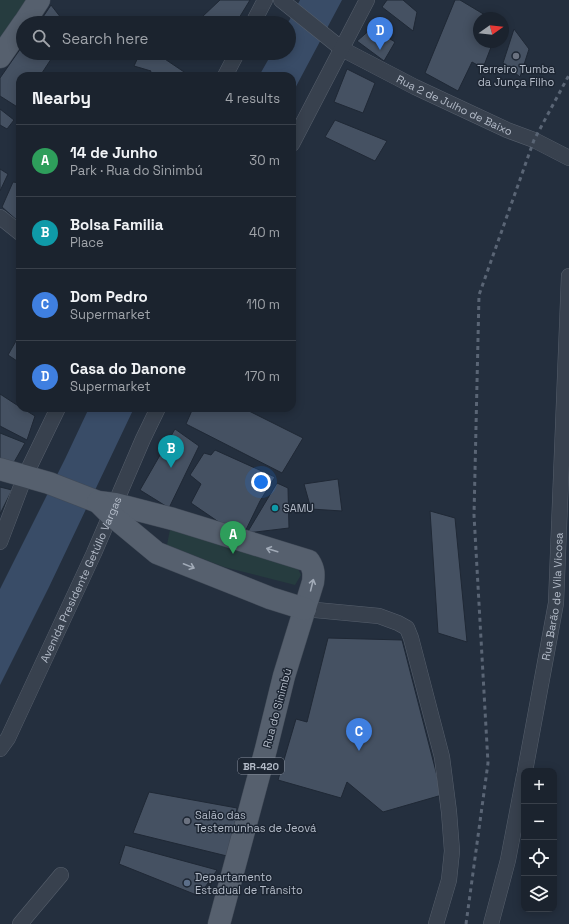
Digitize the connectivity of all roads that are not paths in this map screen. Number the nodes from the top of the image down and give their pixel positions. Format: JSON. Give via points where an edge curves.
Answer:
{"nodes":[{"id":1,"x":39,"y":0,"type":"edge"},
{"id":2,"x":265,"y":0,"type":"edge"},
{"id":3,"x":367,"y":0,"type":"edge"},
{"id":4,"x":286,"y":5,"type":"edge"},
{"id":5,"x":28,"y":16,"type":"edge"},
{"id":6,"x":257,"y":16,"type":"edge"},
{"id":7,"x":16,"y":33,"type":"edge"},
{"id":8,"x":342,"y":49,"type":"junction"},
{"id":9,"x":0,"y":57,"type":"edge"},
{"id":10,"x":233,"y":60,"type":"edge"},
{"id":11,"x":227,"y":72,"type":"edge"},
{"id":12,"x":296,"y":136,"type":"edge"},
{"id":13,"x":569,"y":158,"type":"edge"},
{"id":14,"x":0,"y":217,"type":"edge"},
{"id":15,"x":16,"y":230,"type":"edge"},
{"id":16,"x":569,"y":276,"type":"edge"},
{"id":17,"x":56,"y":412,"type":"edge"},
{"id":18,"x":156,"y":412,"type":"edge"},
{"id":19,"x":0,"y":469,"type":"edge"},
{"id":20,"x":25,"y":476,"type":"junction"},
{"id":21,"x":104,"y":505,"type":"junction"},
{"id":22,"x":173,"y":519,"type":"junction"},
{"id":23,"x":0,"y":542,"type":"edge"},
{"id":24,"x":157,"y":553,"type":"junction"},
{"id":25,"x":563,"y":580,"type":"edge"},
{"id":26,"x":563,"y":604,"type":"edge"},
{"id":27,"x":305,"y":609,"type":"junction"},
{"id":28,"x":0,"y":749,"type":"edge"},
{"id":29,"x":526,"y":768,"type":"edge"},
{"id":30,"x":521,"y":792,"type":"edge"},
{"id":31,"x":61,"y":876,"type":"dead end"},
{"id":32,"x":20,"y":924,"type":"edge"},
{"id":33,"x":219,"y":924,"type":"edge"},
{"id":34,"x":436,"y":924,"type":"edge"},
{"id":35,"x":491,"y":924,"type":"edge"}],
"edges":[{"from":1,"to":5,"type":"main road"},
{"from":2,"to":6,"type":"street"},
{"from":3,"to":8,"type":"street"},
{"from":4,"to":8,"type":"street","name":"Rua 2 de Julho de Baixo"},
{"from":7,"to":9,"type":"main road"},
{"from":8,"to":12,"type":"street"},
{"from":8,"to":13,"type":"street","name":"Rua 2 de Julho de Baixo","via":[[415,87]]},
{"from":10,"to":11,"type":"street"},
{"from":14,"to":15,"type":"street"},
{"from":16,"to":25,"type":"street","name":"Rua Barão de Vila Vicosa"},
{"from":17,"to":20,"type":"street"},
{"from":18,"to":21,"type":"street","name":"Avenida Presidente Getúlio Vargas"},
{"from":19,"to":20,"type":"main road","number":"BR-420"},
{"from":20,"to":21,"type":"main road","number":"BR-420"},
{"from":20,"to":23,"type":"street"},
{"from":21,"to":22,"type":"main road","number":"BR-420"},
{"from":21,"to":24,"type":"main road","number":"BR-420"},
{"from":21,"to":28,"type":"street","name":"Avenida Presidente Getúlio Vargas","via":[[94,553],[8,738]]},
{"from":22,"to":24,"type":"main road","via":[[164,523],[158,532],[155,539]]},
{"from":27,"to":22,"type":"main road","number":"BR-420","one_way":true,"via":[[314,574],[309,561]]},
{"from":24,"to":27,"type":"main road","number":"BR-420","one_way":true,"via":[[270,598]]},
{"from":25,"to":26,"type":"street","name":"Rua Barão de Vila Vicosa"},
{"from":26,"to":29,"type":"street","name":"Rua Barão de Vila Vicosa"},
{"from":27,"to":33,"type":"main road","name":"Rua do Sinimbú","number":"BR-420","via":[[284,676]]},
{"from":27,"to":34,"type":"street","via":[[379,616],[407,628],[442,757],[449,812],[452,851],[448,880]]},
{"from":30,"to":35,"type":"street","via":[[508,860]]},
{"from":31,"to":32,"type":"street"}]}
